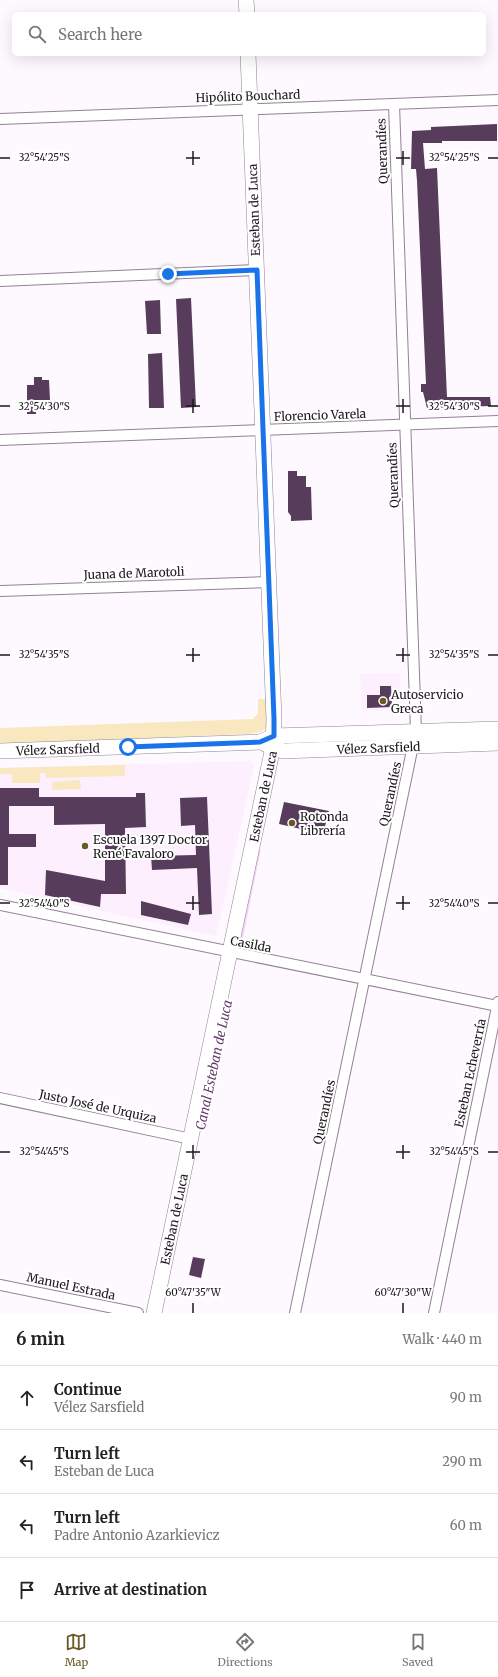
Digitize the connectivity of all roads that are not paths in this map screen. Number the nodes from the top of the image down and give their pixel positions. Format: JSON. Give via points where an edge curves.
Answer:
{"nodes":[{"id":1,"x":246,"y":0,"type":"edge"},
{"id":2,"x":247,"y":12,"type":"edge"},
{"id":3,"x":248,"y":56,"type":"edge"},
{"id":4,"x":498,"y":100,"type":"edge"},
{"id":5,"x":394,"y":104,"type":"junction"},
{"id":6,"x":250,"y":109,"type":"junction"},
{"id":7,"x":0,"y":119,"type":"edge"},
{"id":8,"x":257,"y":270,"type":"junction"},
{"id":9,"x":0,"y":281,"type":"edge"},
{"id":10,"x":498,"y":421,"type":"edge"},
{"id":11,"x":404,"y":425,"type":"junction"},
{"id":12,"x":263,"y":430,"type":"junction"},
{"id":13,"x":0,"y":440,"type":"edge"},
{"id":14,"x":269,"y":582,"type":"junction"},
{"id":15,"x":0,"y":591,"type":"edge"},
{"id":16,"x":498,"y":729,"type":"edge"},
{"id":17,"x":416,"y":731,"type":"junction"},
{"id":18,"x":269,"y":742,"type":"junction"},
{"id":19,"x":498,"y":743,"type":"edge"},
{"id":20,"x":413,"y":746,"type":"junction"},
{"id":21,"x":0,"y":751,"type":"edge"},
{"id":22,"x":0,"y":905,"type":"edge"},
{"id":23,"x":230,"y":953,"type":"junction"},
{"id":24,"x":365,"y":979,"type":"junction"},
{"id":25,"x":498,"y":1005,"type":"edge"},
{"id":26,"x":0,"y":1098,"type":"edge"},
{"id":27,"x":191,"y":1139,"type":"junction"},
{"id":28,"x":0,"y":1285,"type":"edge"},
{"id":29,"x":138,"y":1313,"type":"edge"},
{"id":30,"x":154,"y":1313,"type":"edge"},
{"id":31,"x":295,"y":1313,"type":"edge"},
{"id":32,"x":434,"y":1313,"type":"edge"}],
"edges":[{"from":1,"to":2,"type":"street"},
{"from":3,"to":6,"type":"street","name":"Esteban de Luca"},
{"from":4,"to":5,"type":"street","name":"Hipólito Bouchard"},
{"from":5,"to":6,"type":"street","name":"Hipólito Bouchard"},
{"from":5,"to":11,"type":"street","name":"Querandíes"},
{"from":6,"to":7,"type":"street","name":"Hipólito Bouchard"},
{"from":6,"to":8,"type":"street","name":"Esteban de Luca"},
{"from":8,"to":9,"type":"street"},
{"from":8,"to":12,"type":"street","name":"Esteban de Luca"},
{"from":10,"to":11,"type":"street","name":"Florencio Varela"},
{"from":11,"to":12,"type":"street","name":"Florencio Varela"},
{"from":11,"to":17,"type":"street","name":"Querandíes"},
{"from":12,"to":13,"type":"street","name":"Florencio Varela"},
{"from":12,"to":14,"type":"street","name":"Esteban de Luca"},
{"from":14,"to":15,"type":"street","name":"Juana de Marotoli"},
{"from":14,"to":18,"type":"street","name":"Esteban de Luca"},
{"from":16,"to":17,"type":"street","name":"Vélez Sarsfield"},
{"from":17,"to":18,"type":"street","name":"Vélez Sarsfield"},
{"from":17,"to":20,"type":"street","name":"Querandíes"},
{"from":18,"to":20,"type":"street","name":"Vélez Sarsfield","via":[[283,751]]},
{"from":18,"to":21,"type":"street","name":"Vélez Sarsfield"},
{"from":18,"to":23,"type":"street","name":"Esteban de Luca"},
{"from":19,"to":20,"type":"street","name":"Vélez Sarsfield"},
{"from":20,"to":24,"type":"street","name":"Querandíes"},
{"from":22,"to":23,"type":"street","name":"Casilda"},
{"from":23,"to":24,"type":"street","name":"Casilda"},
{"from":23,"to":27,"type":"street","name":"Esteban de Luca"},
{"from":24,"to":25,"type":"street","name":"Casilda"},
{"from":24,"to":31,"type":"street","name":"Querandíes"},
{"from":25,"to":32,"type":"street","name":"Esteban Echeverría"},
{"from":26,"to":27,"type":"street","name":"Justo José de Urquiza"},
{"from":27,"to":30,"type":"street","name":"Esteban de Luca"},
{"from":28,"to":29,"type":"street","name":"Manuel Estrada"}]}
